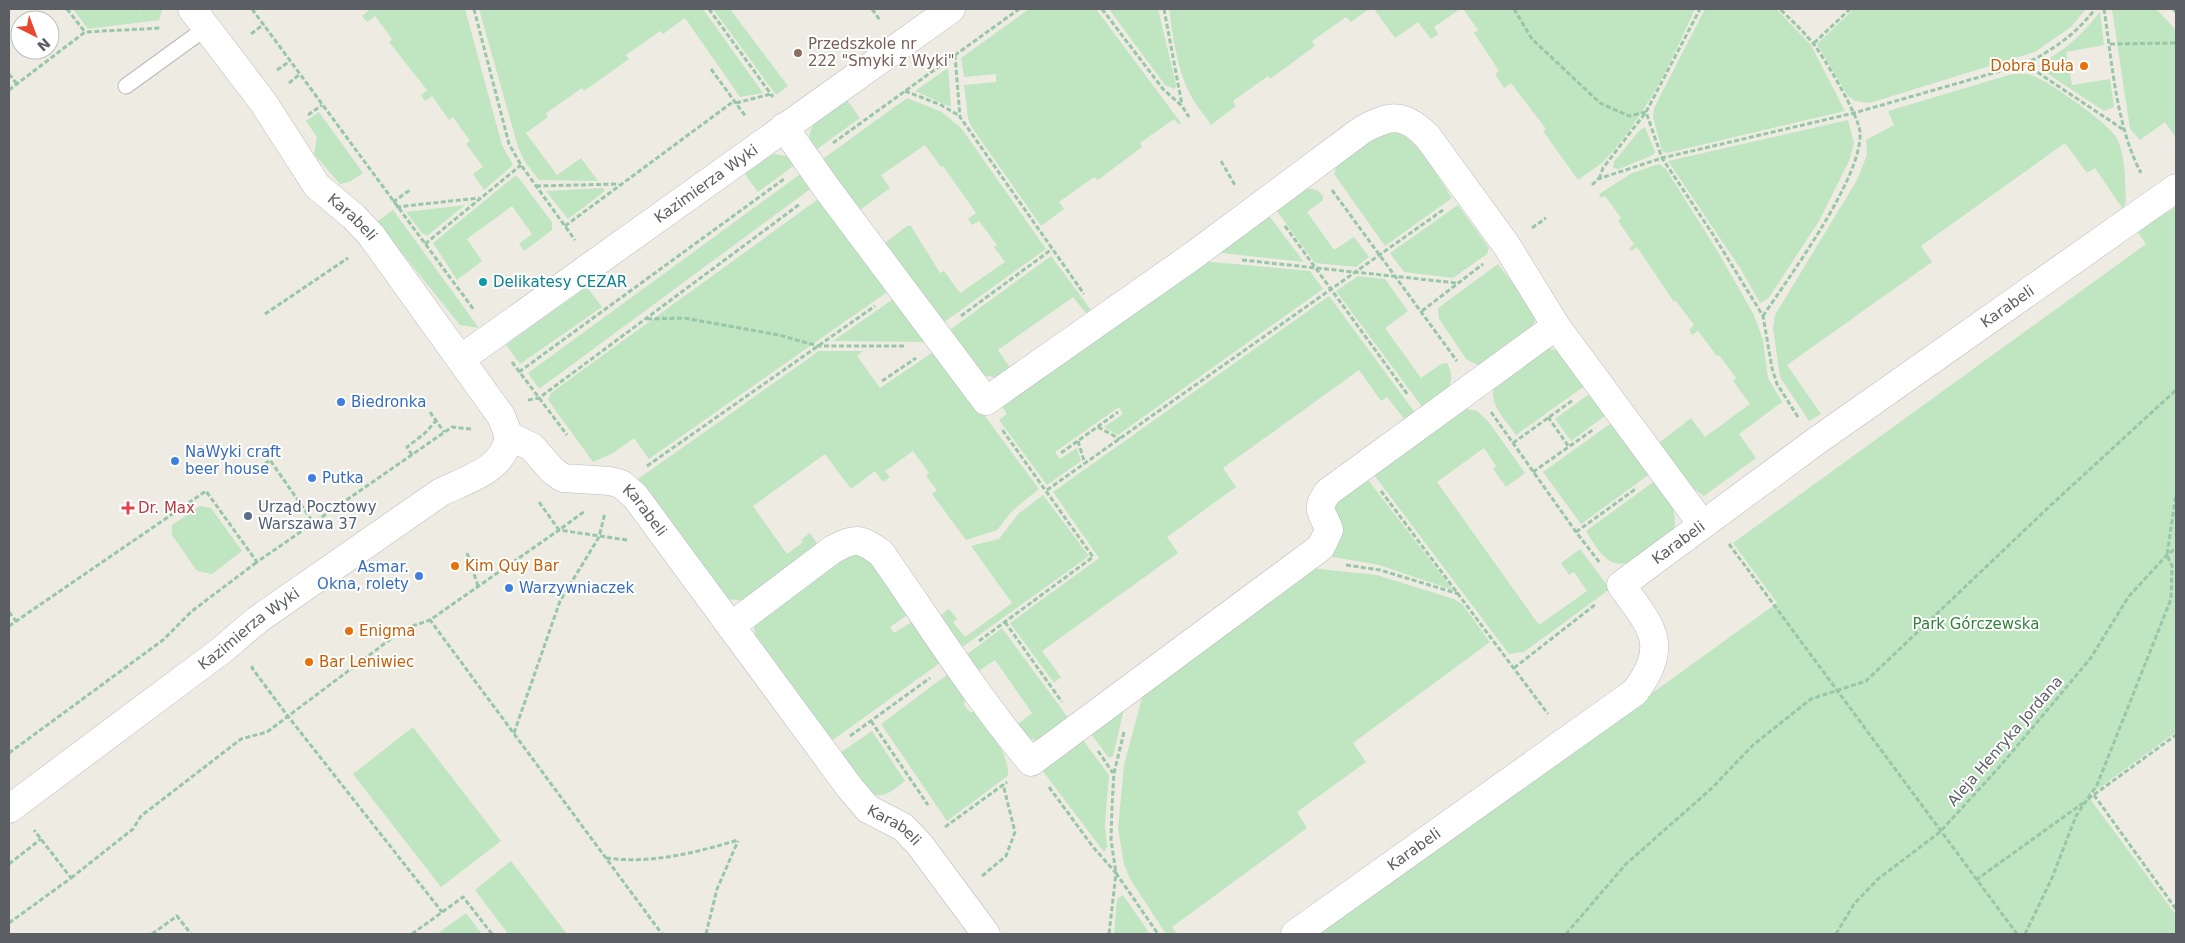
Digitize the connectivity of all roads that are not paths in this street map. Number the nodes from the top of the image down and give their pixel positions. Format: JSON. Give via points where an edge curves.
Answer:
{"nodes":[{"id":1,"x":938,"y":13,"type":"edge"},
{"id":2,"x":198,"y":18,"type":"edge"},
{"id":3,"x":126,"y":86,"type":"dead end"},
{"id":4,"x":781,"y":115,"type":"junction"},
{"id":5,"x":2168,"y":194,"type":"edge"},
{"id":6,"x":1556,"y":326,"type":"junction"},
{"id":7,"x":462,"y":358,"type":"junction"},
{"id":8,"x":505,"y":426,"type":"junction"},
{"id":9,"x":1706,"y":521,"type":"junction"},
{"id":10,"x":730,"y":626,"type":"junction"},
{"id":11,"x":12,"y":807,"type":"edge"},
{"id":12,"x":986,"y":934,"type":"edge"},
{"id":13,"x":1296,"y":934,"type":"edge"}],
"edges":[{"from":1,"to":4,"type":"street","name":"Kazimierza Wyki"},
{"from":2,"to":3,"type":"lane"},
{"from":2,"to":7,"type":"street","name":"Karabeli","via":[[263,102],[317,186],[371,235]]},
{"from":4,"to":6,"type":"street","via":[[825,186],[986,401],[1194,255],[1362,130],[1382,119],[1397,117],[1413,122],[1427,136],[1507,246]]},
{"from":4,"to":7,"type":"street","name":"Kazimierza Wyki"},
{"from":5,"to":9,"type":"street","name":"Karabeli"},
{"from":6,"to":9,"type":"street","via":[[1662,470]]},
{"from":6,"to":10,"type":"street","via":[[1328,492],[1319,510],[1329,530],[1321,547],[1031,762],[954,660],[882,553],[866,542],[850,540],[832,550]]},
{"from":7,"to":8,"type":"street","name":"Karabeli"},
{"from":8,"to":10,"type":"street","name":"Karabeli","via":[[563,478],[609,486],[635,496]]},
{"from":8,"to":11,"type":"street","name":"Kazimierza Wyki","via":[[504,452],[492,466],[441,492],[265,614],[222,650]]},
{"from":9,"to":13,"type":"street","name":"Karabeli","via":[[1621,585],[1645,619],[1654,640],[1654,661],[1635,692]]},
{"from":10,"to":12,"type":"street","name":"Karabeli","via":[[850,788],[868,809],[903,827],[920,845]]}]}
